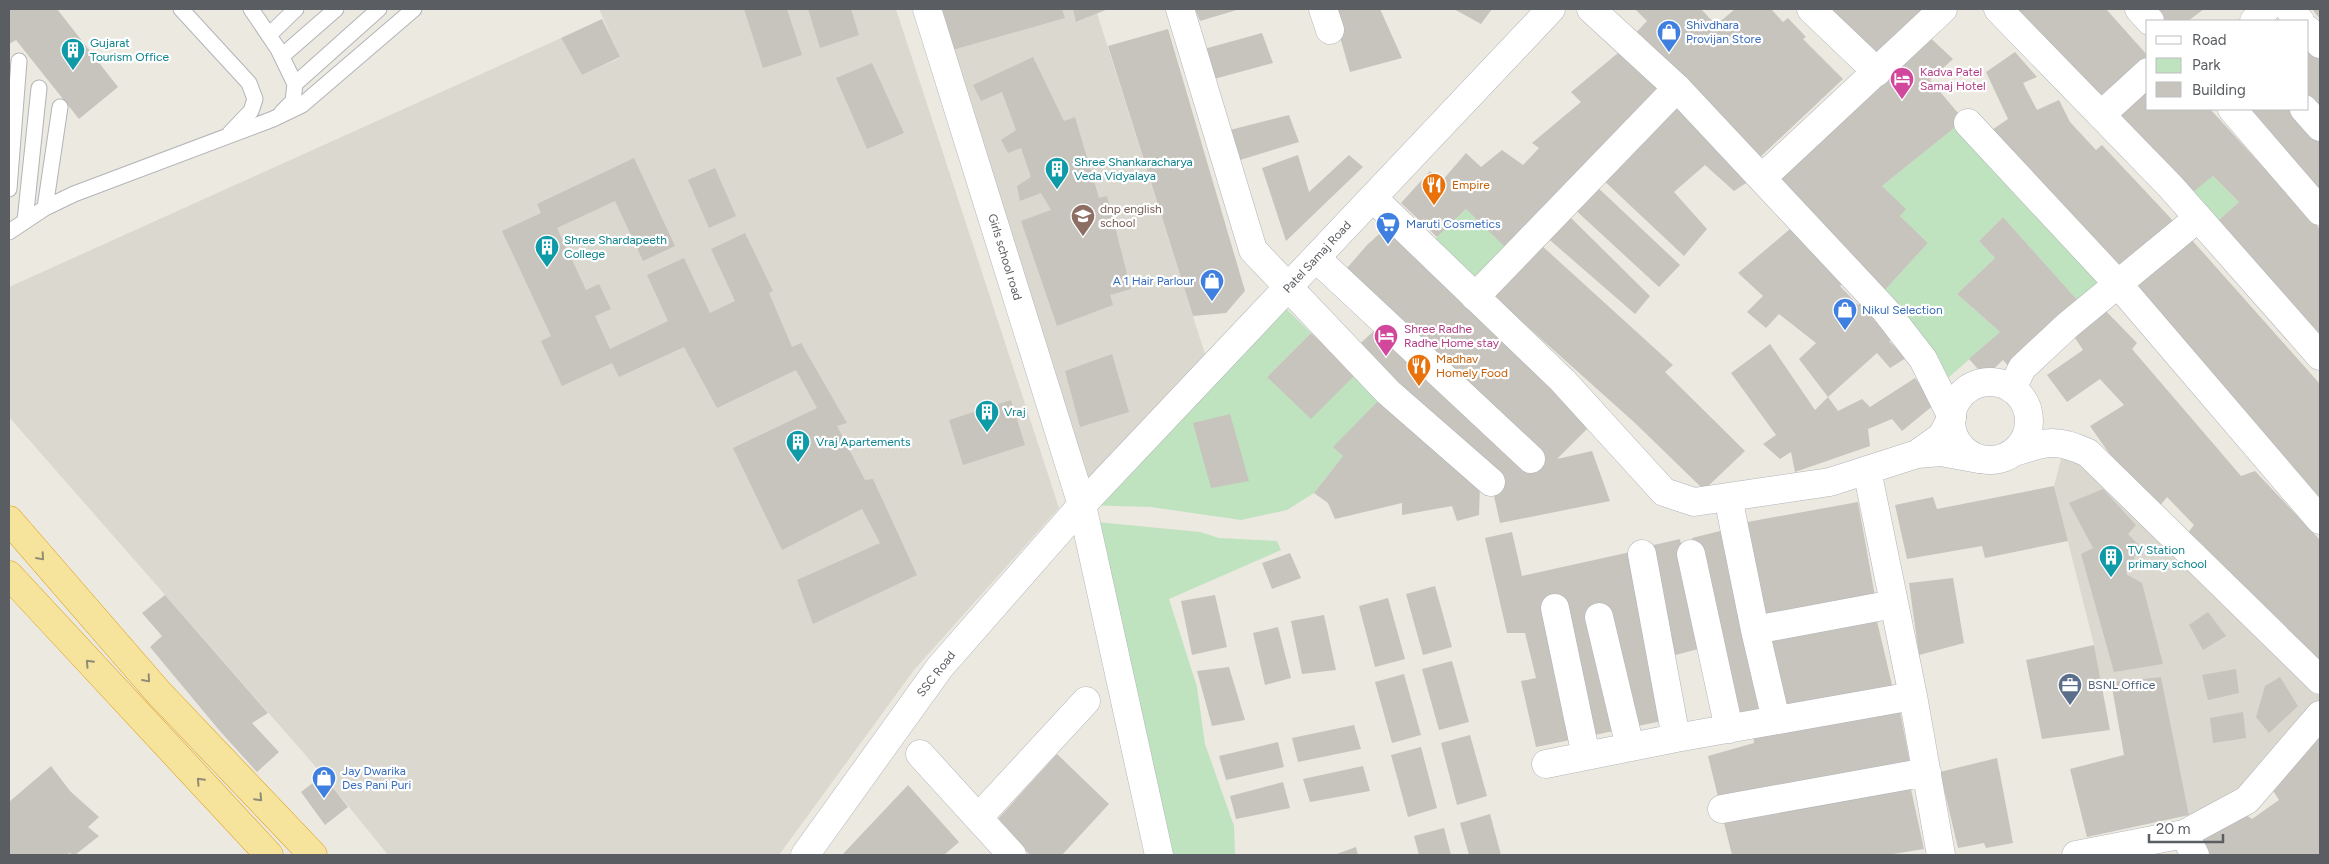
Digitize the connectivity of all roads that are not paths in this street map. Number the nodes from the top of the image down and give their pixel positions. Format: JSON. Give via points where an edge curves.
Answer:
{"nodes":[{"id":1,"x":181,"y":9,"type":"edge"},
{"id":2,"x":252,"y":9,"type":"edge"},
{"id":3,"x":296,"y":9,"type":"edge"},
{"id":4,"x":336,"y":9,"type":"edge"},
{"id":5,"x":379,"y":9,"type":"edge"},
{"id":6,"x":927,"y":9,"type":"edge"},
{"id":7,"x":1180,"y":9,"type":"edge"},
{"id":8,"x":1551,"y":9,"type":"edge"},
{"id":9,"x":1591,"y":9,"type":"edge"},
{"id":10,"x":1811,"y":9,"type":"edge"},
{"id":11,"x":1943,"y":9,"type":"edge"},
{"id":12,"x":1998,"y":9,"type":"edge"},
{"id":13,"x":2139,"y":9,"type":"edge"},
{"id":14,"x":2266,"y":9,"type":"edge"},
{"id":15,"x":2289,"y":9,"type":"edge"},
{"id":16,"x":409,"y":12,"type":"edge"},
{"id":17,"x":2149,"y":20,"type":"edge"},
{"id":18,"x":2255,"y":20,"type":"edge"},
{"id":19,"x":2299,"y":20,"type":"edge"},
{"id":20,"x":2309,"y":31,"type":"edge"},
{"id":21,"x":269,"y":35,"type":"junction"},
{"id":22,"x":2320,"y":44,"type":"edge"},
{"id":23,"x":282,"y":56,"type":"junction"},
{"id":24,"x":19,"y":62,"type":"dead end"},
{"id":25,"x":1877,"y":72,"type":"junction"},
{"id":26,"x":2146,"y":74,"type":"edge"},
{"id":27,"x":295,"y":84,"type":"junction"},
{"id":28,"x":39,"y":88,"type":"dead end"},
{"id":29,"x":1677,"y":88,"type":"junction"},
{"id":30,"x":60,"y":107,"type":"dead end"},
{"id":31,"x":2233,"y":110,"type":"edge"},
{"id":32,"x":2305,"y":110,"type":"edge"},
{"id":33,"x":2101,"y":115,"type":"junction"},
{"id":34,"x":273,"y":119,"type":"junction"},
{"id":35,"x":1968,"y":123,"type":"dead end"},
{"id":36,"x":2320,"y":127,"type":"edge"},
{"id":37,"x":226,"y":137,"type":"junction"},
{"id":38,"x":1762,"y":178,"type":"junction"},
{"id":39,"x":9,"y":189,"type":"edge"},
{"id":40,"x":1372,"y":198,"type":"junction"},
{"id":41,"x":45,"y":208,"type":"junction"},
{"id":42,"x":2320,"y":211,"type":"edge"},
{"id":43,"x":2198,"y":218,"type":"junction"},
{"id":44,"x":25,"y":221,"type":"junction"},
{"id":45,"x":9,"y":232,"type":"edge"},
{"id":46,"x":1316,"y":258,"type":"junction"},
{"id":47,"x":2118,"y":284,"type":"junction"},
{"id":48,"x":1288,"y":288,"type":"junction"},
{"id":49,"x":1475,"y":297,"type":"junction"},
{"id":50,"x":1912,"y":345,"type":"junction"},
{"id":51,"x":2320,"y":356,"type":"edge"},
{"id":52,"x":1974,"y":386,"type":"junction"},
{"id":53,"x":2019,"y":398,"type":"junction"},
{"id":54,"x":1952,"y":417,"type":"junction"},
{"id":55,"x":2069,"y":444,"type":"junction"},
{"id":56,"x":2014,"y":452,"type":"junction"},
{"id":57,"x":1917,"y":454,"type":"junction"},
{"id":58,"x":1979,"y":458,"type":"junction"},
{"id":59,"x":1531,"y":459,"type":"dead end"},
{"id":60,"x":1867,"y":470,"type":"junction"},
{"id":61,"x":1491,"y":482,"type":"dead end"},
{"id":62,"x":1728,"y":497,"type":"junction"},
{"id":63,"x":1082,"y":505,"type":"junction"},
{"id":64,"x":9,"y":520,"type":"edge"},
{"id":65,"x":2320,"y":520,"type":"edge"},
{"id":66,"x":1642,"y":554,"type":"dead end"},
{"id":67,"x":1690,"y":554,"type":"dead end"},
{"id":68,"x":9,"y":575,"type":"edge"},
{"id":69,"x":1894,"y":604,"type":"junction"},
{"id":70,"x":1554,"y":608,"type":"dead end"},
{"id":71,"x":1599,"y":617,"type":"dead end"},
{"id":72,"x":1756,"y":630,"type":"junction"},
{"id":73,"x":2320,"y":680,"type":"edge"},
{"id":74,"x":1913,"y":696,"type":"junction"},
{"id":75,"x":1086,"y":702,"type":"dead end"},
{"id":76,"x":2320,"y":715,"type":"edge"},
{"id":77,"x":1776,"y":720,"type":"junction"},
{"id":78,"x":1728,"y":729,"type":"junction"},
{"id":79,"x":1676,"y":738,"type":"junction"},
{"id":80,"x":1630,"y":747,"type":"junction"},
{"id":81,"x":920,"y":754,"type":"dead end"},
{"id":82,"x":1586,"y":756,"type":"junction"},
{"id":83,"x":1546,"y":764,"type":"dead end"},
{"id":84,"x":1927,"y":772,"type":"junction"},
{"id":85,"x":1722,"y":809,"type":"dead end"},
{"id":86,"x":978,"y":818,"type":"junction"},
{"id":87,"x":2189,"y":844,"type":"edge"},
{"id":88,"x":2129,"y":850,"type":"edge"},
{"id":89,"x":269,"y":855,"type":"edge"},
{"id":90,"x":313,"y":855,"type":"edge"},
{"id":91,"x":805,"y":855,"type":"edge"},
{"id":92,"x":1012,"y":855,"type":"edge"},
{"id":93,"x":1159,"y":855,"type":"edge"},
{"id":94,"x":1941,"y":855,"type":"edge"},
{"id":95,"x":2076,"y":855,"type":"edge"}],
"edges":[{"from":1,"to":37,"type":"lane","via":[[249,84],[255,98],[251,111]]},
{"from":2,"to":21,"type":"lane"},
{"from":3,"to":21,"type":"lane"},
{"from":4,"to":23,"type":"lane"},
{"from":5,"to":27,"type":"lane"},
{"from":6,"to":63,"type":"street","name":"Girls school road"},
{"from":7,"to":48,"type":"street","via":[[1253,250]]},
{"from":8,"to":40,"type":"street","name":"Patel Samaj Road"},
{"from":9,"to":29,"type":"street"},
{"from":10,"to":25,"type":"street"},
{"from":11,"to":25,"type":"street"},
{"from":12,"to":33,"type":"street"},
{"from":13,"to":17,"type":"street"},
{"from":14,"to":18,"type":"street"},
{"from":15,"to":19,"type":"street"},
{"from":16,"to":34,"type":"lane","via":[[302,105]]},
{"from":20,"to":22,"type":"street"},
{"from":21,"to":23,"type":"lane"},
{"from":23,"to":27,"type":"lane"},
{"from":24,"to":39,"type":"lane"},
{"from":25,"to":38,"type":"street"},
{"from":26,"to":33,"type":"street"},
{"from":27,"to":34,"type":"lane","via":[[293,101]]},
{"from":28,"to":44,"type":"lane"},
{"from":29,"to":38,"type":"street"},
{"from":29,"to":49,"type":"street"},
{"from":30,"to":41,"type":"lane"},
{"from":31,"to":42,"type":"street"},
{"from":32,"to":36,"type":"street"},
{"from":33,"to":43,"type":"street"},
{"from":34,"to":37,"type":"lane"},
{"from":35,"to":47,"type":"street"},
{"from":37,"to":41,"type":"lane"},
{"from":38,"to":50,"type":"street","via":[[1885,310]]},
{"from":40,"to":46,"type":"street","name":"Patel Samaj Road"},
{"from":40,"to":49,"type":"street"},
{"from":41,"to":44,"type":"lane"},
{"from":43,"to":47,"type":"street"},
{"from":43,"to":51,"type":"street"},
{"from":44,"to":45,"type":"lane"},
{"from":46,"to":48,"type":"street","name":"Patel Samaj Road"},
{"from":46,"to":59,"type":"street"},
{"from":47,"to":53,"type":"street","via":[[2022,368]]},
{"from":47,"to":65,"type":"street"},
{"from":48,"to":61,"type":"street","via":[[1388,392]]},
{"from":48,"to":63,"type":"street","name":"Patel Samaj Road"},
{"from":49,"to":62,"type":"street","via":[[1563,382],[1664,492],[1694,502]]},
{"from":50,"to":52,"type":"street","via":[[1948,378]]},
{"from":50,"to":54,"type":"street","via":[[1923,359]]},
{"from":52,"to":53,"type":"street","via":[[1994,383]]},
{"from":52,"to":54,"type":"street","via":[[1955,404]]},
{"from":53,"to":55,"type":"street","via":[[2042,427]]},
{"from":53,"to":56,"type":"street","via":[[2029,419],[2028,432]]},
{"from":54,"to":57,"type":"street","via":[[1942,436]]},
{"from":54,"to":58,"type":"street","via":[[1952,430],[1958,443]]},
{"from":55,"to":56,"type":"street","via":[[2047,442]]},
{"from":55,"to":73,"type":"street","via":[[2088,453]]},
{"from":56,"to":58,"type":"street","via":[[2003,458]]},
{"from":57,"to":58,"type":"street","via":[[1941,452]]},
{"from":57,"to":60,"type":"street"},
{"from":60,"to":62,"type":"street","via":[[1830,482]]},
{"from":60,"to":69,"type":"street"},
{"from":62,"to":72,"type":"street"},
{"from":63,"to":91,"type":"street","name":"SSC Road","via":[[940,667]]},
{"from":63,"to":93,"type":"street","name":"Girls school road"},
{"from":64,"to":90,"type":"highway","one_way":true,"via":[[158,692]]},
{"from":66,"to":79,"type":"street"},
{"from":67,"to":78,"type":"street"},
{"from":89,"to":68,"type":"highway","one_way":true},
{"from":69,"to":72,"type":"street"},
{"from":69,"to":74,"type":"street"},
{"from":70,"to":82,"type":"street"},
{"from":71,"to":80,"type":"street"},
{"from":72,"to":77,"type":"street"},
{"from":74,"to":77,"type":"street"},
{"from":74,"to":84,"type":"street"},
{"from":75,"to":86,"type":"street"},
{"from":76,"to":87,"type":"street","via":[[2247,800]]},
{"from":77,"to":78,"type":"street"},
{"from":78,"to":79,"type":"street"},
{"from":79,"to":80,"type":"street"},
{"from":80,"to":82,"type":"street"},
{"from":81,"to":86,"type":"street"},
{"from":82,"to":83,"type":"street"},
{"from":84,"to":85,"type":"street"},
{"from":84,"to":94,"type":"street"},
{"from":86,"to":92,"type":"street"},
{"from":87,"to":88,"type":"street"},
{"from":88,"to":95,"type":"street"}]}
